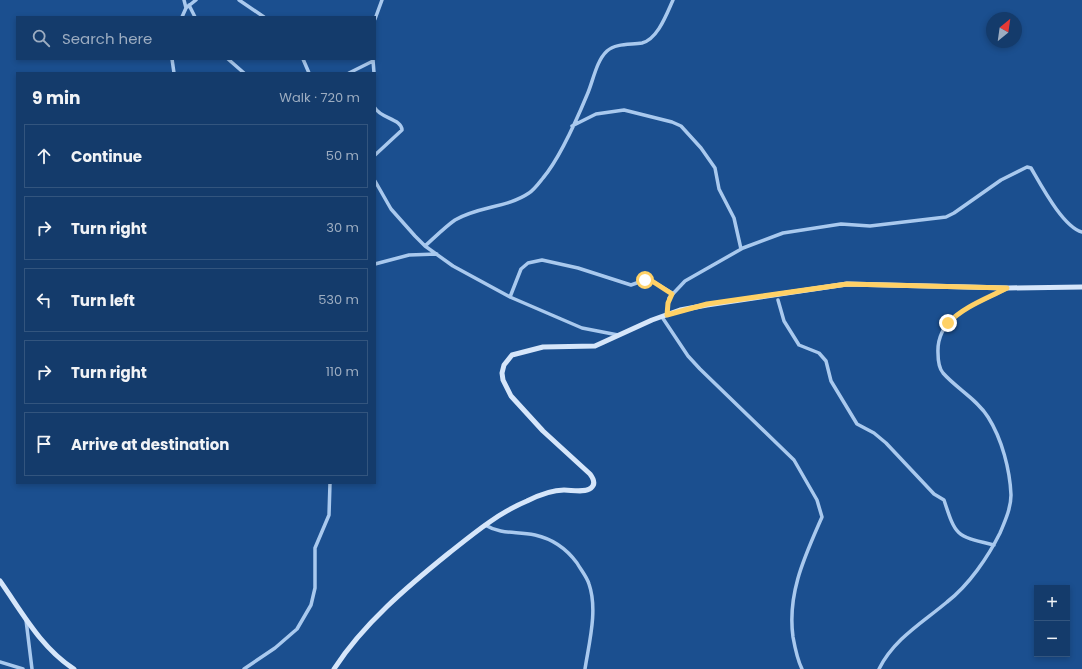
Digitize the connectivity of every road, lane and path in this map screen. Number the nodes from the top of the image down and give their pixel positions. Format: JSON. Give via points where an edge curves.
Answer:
{"nodes":[{"id":1,"x":184,"y":0,"type":"edge"},
{"id":2,"x":196,"y":0,"type":"edge"},
{"id":3,"x":239,"y":0,"type":"edge"},
{"id":4,"x":382,"y":0,"type":"edge"},
{"id":5,"x":673,"y":0,"type":"edge"},
{"id":6,"x":188,"y":7,"type":"junction"},
{"id":7,"x":183,"y":16,"type":"edge"},
{"id":8,"x":194,"y":16,"type":"edge"},
{"id":9,"x":263,"y":16,"type":"edge"},
{"id":10,"x":376,"y":16,"type":"edge"},
{"id":11,"x":172,"y":60,"type":"edge"},
{"id":12,"x":229,"y":60,"type":"edge"},
{"id":13,"x":303,"y":60,"type":"edge"},
{"id":14,"x":373,"y":60,"type":"edge"},
{"id":15,"x":174,"y":72,"type":"edge"},
{"id":16,"x":243,"y":72,"type":"edge"},
{"id":17,"x":309,"y":72,"type":"edge"},
{"id":18,"x":351,"y":72,"type":"edge"},
{"id":19,"x":374,"y":72,"type":"edge"},
{"id":20,"x":376,"y":109,"type":"edge"},
{"id":21,"x":572,"y":126,"type":"junction"},
{"id":22,"x":376,"y":154,"type":"edge"},
{"id":23,"x":376,"y":183,"type":"edge"},
{"id":24,"x":1082,"y":232,"type":"edge"},
{"id":25,"x":425,"y":246,"type":"junction"},
{"id":26,"x":741,"y":249,"type":"junction"},
{"id":27,"x":437,"y":254,"type":"junction"},
{"id":28,"x":376,"y":264,"type":"edge"},
{"id":29,"x":1082,"y":287,"type":"edge"},
{"id":30,"x":1007,"y":288,"type":"junction"},
{"id":31,"x":672,"y":294,"type":"junction"},
{"id":32,"x":510,"y":297,"type":"junction"},
{"id":33,"x":778,"y":300,"type":"dead end"},
{"id":34,"x":665,"y":316,"type":"junction"},
{"id":35,"x":619,"y":335,"type":"junction"},
{"id":36,"x":330,"y":484,"type":"edge"},
{"id":37,"x":485,"y":525,"type":"junction"},
{"id":38,"x":994,"y":545,"type":"junction"},
{"id":39,"x":0,"y":581,"type":"edge"},
{"id":40,"x":25,"y":617,"type":"junction"},
{"id":41,"x":0,"y":662,"type":"edge"},
{"id":42,"x":24,"y":669,"type":"edge"},
{"id":43,"x":32,"y":669,"type":"edge"},
{"id":44,"x":74,"y":669,"type":"edge"},
{"id":45,"x":244,"y":669,"type":"edge"},
{"id":46,"x":334,"y":669,"type":"edge"},
{"id":47,"x":585,"y":669,"type":"edge"},
{"id":48,"x":802,"y":669,"type":"edge"},
{"id":49,"x":879,"y":669,"type":"edge"}],
"edges":[{"from":1,"to":6,"type":"street"},
{"from":2,"to":6,"type":"street"},
{"from":3,"to":9,"type":"street"},
{"from":4,"to":10,"type":"street"},
{"from":5,"to":21,"type":"street","via":[[662,23],[651,38],[607,51]]},
{"from":6,"to":7,"type":"street"},
{"from":6,"to":8,"type":"street"},
{"from":11,"to":15,"type":"street"},
{"from":12,"to":16,"type":"street"},
{"from":13,"to":17,"type":"street"},
{"from":14,"to":18,"type":"street"},
{"from":14,"to":19,"type":"street"},
{"from":20,"to":22,"type":"street","via":[[399,124],[402,130]]},
{"from":21,"to":25,"type":"street","via":[[545,176],[530,193],[456,220]]},
{"from":21,"to":26,"type":"street","via":[[596,114],[624,110],[681,126],[715,168],[719,189],[734,218]]},
{"from":23,"to":25,"type":"street","via":[[392,209]]},
{"from":24,"to":26,"type":"street","via":[[1063,218],[1031,168],[1027,167],[1000,180],[946,217],[870,226],[841,224],[783,233]]},
{"from":25,"to":27,"type":"street"},
{"from":26,"to":31,"type":"street","via":[[685,281]]},
{"from":27,"to":28,"type":"street","via":[[409,255]]},
{"from":27,"to":32,"type":"street","via":[[453,266]]},
{"from":29,"to":30,"type":"street"},
{"from":30,"to":34,"type":"street","via":[[847,284],[707,304]]},
{"from":30,"to":38,"type":"street","via":[[956,315],[941,335],[938,349],[938,363],[942,372],[978,404],[988,417],[997,434],[1008,472],[1011,496],[1009,510]]},
{"from":31,"to":32,"type":"street","via":[[652,281],[645,280],[631,285],[578,268],[542,260],[528,263],[522,269]]},
{"from":31,"to":34,"type":"street"},
{"from":32,"to":35,"type":"street","via":[[582,328]]},
{"from":33,"to":38,"type":"street","via":[[784,321],[799,345],[819,353],[826,361],[831,381],[857,424],[886,443],[934,494],[944,500],[953,528],[965,538]]},
{"from":34,"to":35,"type":"street"},
{"from":34,"to":48,"type":"street","via":[[688,356],[794,460],[820,506],[822,517],[798,574],[793,594],[792,627],[798,661]]},
{"from":35,"to":37,"type":"street","via":[[595,346],[543,347],[508,358],[502,373],[511,396],[543,431],[590,474],[593,484],[584,490],[562,490],[526,500]]},
{"from":36,"to":45,"type":"street","via":[[329,515],[316,548],[316,588],[311,605],[297,630]]},
{"from":37,"to":46,"type":"street","via":[[410,585],[350,646]]},
{"from":37,"to":47,"type":"street","via":[[500,532],[549,540],[567,550],[576,562],[587,579],[592,597]]},
{"from":38,"to":49,"type":"street","via":[[958,592],[894,646]]},
{"from":39,"to":40,"type":"street"},
{"from":40,"to":43,"type":"street","via":[[30,638]]},
{"from":40,"to":44,"type":"street","via":[[38,637],[64,663]]},
{"from":41,"to":42,"type":"street"}]}
